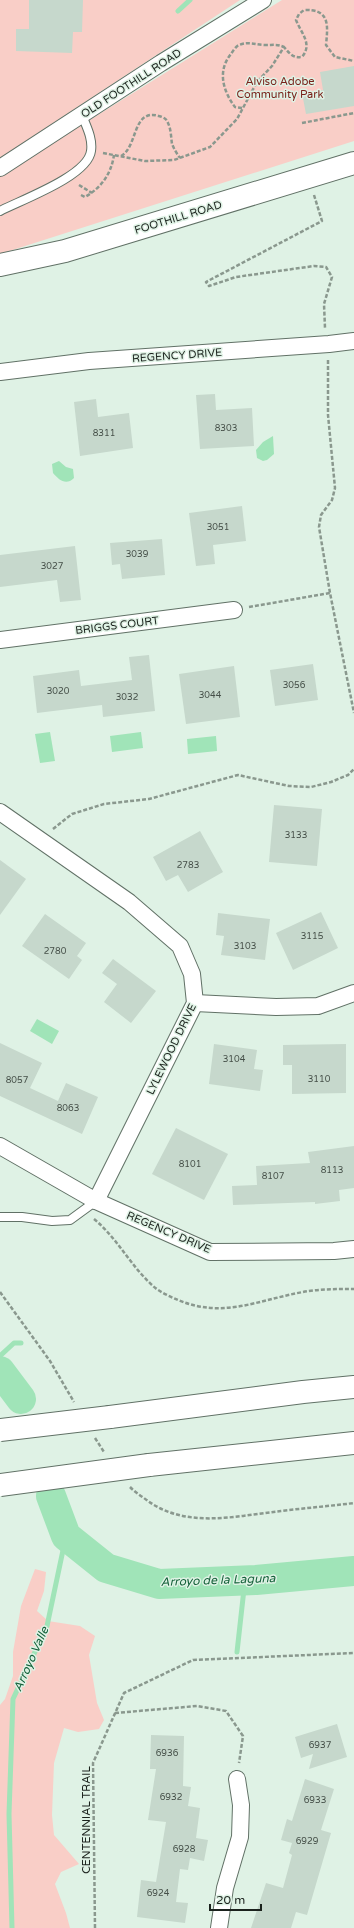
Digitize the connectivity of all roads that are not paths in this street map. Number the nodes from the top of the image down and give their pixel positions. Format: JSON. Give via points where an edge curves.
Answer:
{"nodes":[{"id":1,"x":263,"y":0,"type":"edge"},
{"id":2,"x":82,"y":115,"type":"junction"},
{"id":3,"x":354,"y":163,"type":"edge"},
{"id":4,"x":0,"y":168,"type":"edge"},
{"id":5,"x":354,"y":179,"type":"edge"},
{"id":6,"x":0,"y":211,"type":"edge"},
{"id":7,"x":0,"y":265,"type":"edge"},
{"id":8,"x":0,"y":281,"type":"edge"},
{"id":9,"x":354,"y":340,"type":"edge"},
{"id":10,"x":0,"y":372,"type":"edge"},
{"id":11,"x":234,"y":610,"type":"road end"},
{"id":12,"x":0,"y":640,"type":"edge"},
{"id":13,"x":0,"y":812,"type":"edge"},
{"id":14,"x":354,"y":993,"type":"edge"},
{"id":15,"x":195,"y":1003,"type":"junction"},
{"id":16,"x":0,"y":1146,"type":"edge"},
{"id":17,"x":96,"y":1200,"type":"junction"},
{"id":18,"x":0,"y":1217,"type":"edge"},
{"id":19,"x":354,"y":1249,"type":"edge"},
{"id":20,"x":354,"y":1387,"type":"edge"},
{"id":21,"x":0,"y":1430,"type":"edge"},
{"id":22,"x":354,"y":1443,"type":"edge"},
{"id":23,"x":0,"y":1485,"type":"edge"},
{"id":24,"x":237,"y":1778,"type":"road end"},
{"id":25,"x":218,"y":1928,"type":"edge"}],
"edges":[{"from":1,"to":2,"type":"street","name":"OLD FOOTHILL ROAD"},
{"from":2,"to":4,"type":"street","name":"OLD FOOTHILL ROAD"},
{"from":2,"to":6,"type":"lane","via":[[90,136],[91,152],[85,163],[73,175]]},
{"from":3,"to":7,"type":"main road","name":"FOOTHILL ROAD","via":[[65,251]]},
{"from":5,"to":8,"type":"main road","name":"FOOTHILL ROAD","via":[[68,266]]},
{"from":9,"to":10,"type":"street","name":"REGENCY DRIVE","via":[[329,344],[89,361]]},
{"from":11,"to":12,"type":"street","name":"BRIGGS COURT"},
{"from":13,"to":15,"type":"street","name":"LYLEWOOD DRIVE","via":[[129,902],[180,946],[192,974]]},
{"from":14,"to":15,"type":"street","via":[[318,1006],[276,1007]]},
{"from":15,"to":17,"type":"street","name":"LYLEWOOD DRIVE"},
{"from":16,"to":17,"type":"street","name":"REGENCY DRIVE"},
{"from":17,"to":18,"type":"lane","via":[[70,1220]]},
{"from":17,"to":19,"type":"street","name":"REGENCY DRIVE","via":[[210,1252]]},
{"from":20,"to":21,"type":"main road","bridge":true},
{"from":22,"to":23,"type":"main road","bridge":true,"via":[[149,1465]]},
{"from":24,"to":25,"type":"street","via":[[241,1805],[240,1837],[225,1888]]}]}
